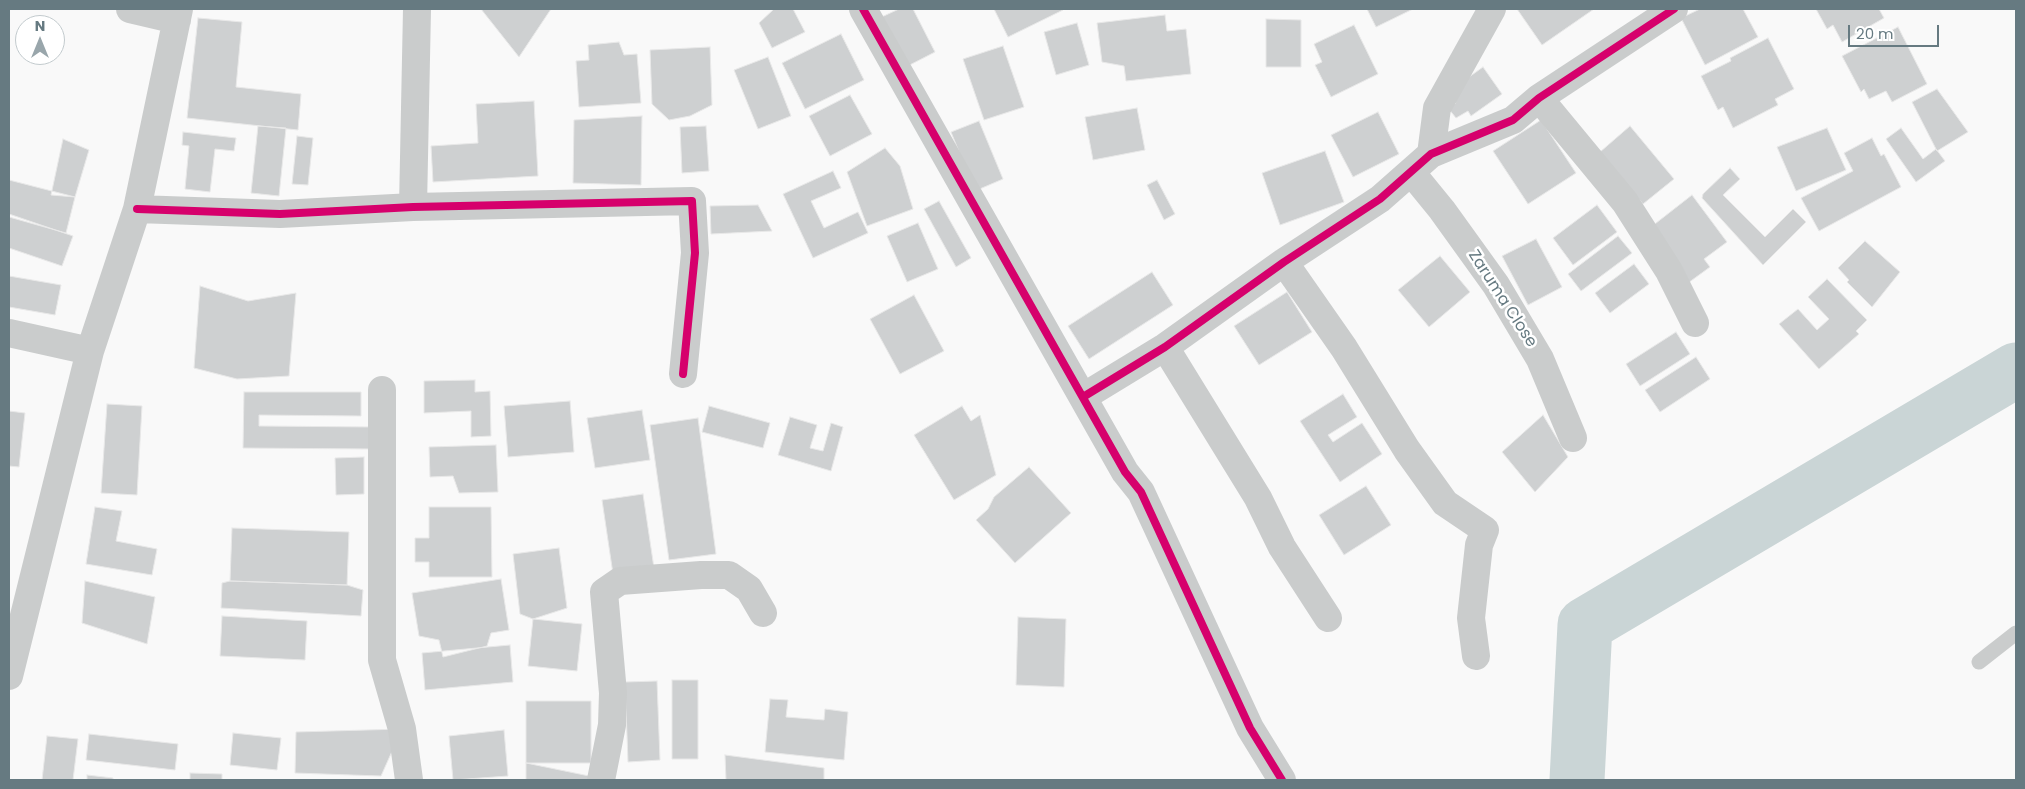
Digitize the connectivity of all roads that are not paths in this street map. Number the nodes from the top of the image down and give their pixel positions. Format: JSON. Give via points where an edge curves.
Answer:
{"nodes":[{"id":1,"x":130,"y":9,"type":"edge"},
{"id":2,"x":417,"y":9,"type":"edge"},
{"id":3,"x":862,"y":9,"type":"edge"},
{"id":4,"x":1492,"y":9,"type":"edge"},
{"id":5,"x":1674,"y":9,"type":"edge"},
{"id":6,"x":178,"y":14,"type":"edge"},
{"id":7,"x":1539,"y":98,"type":"junction"},
{"id":8,"x":1431,"y":154,"type":"junction"},
{"id":9,"x":1411,"y":172,"type":"junction"},
{"id":10,"x":413,"y":207,"type":"junction"},
{"id":11,"x":137,"y":209,"type":"junction"},
{"id":12,"x":1284,"y":262,"type":"junction"},
{"id":13,"x":1695,"y":323,"type":"dead end"},
{"id":14,"x":9,"y":333,"type":"edge"},
{"id":15,"x":1165,"y":347,"type":"junction"},
{"id":16,"x":90,"y":351,"type":"junction"},
{"id":17,"x":682,"y":374,"type":"dead end"},
{"id":18,"x":382,"y":390,"type":"dead end"},
{"id":19,"x":1083,"y":397,"type":"junction"},
{"id":20,"x":1573,"y":438,"type":"dead end"},
{"id":21,"x":18,"y":602,"type":"edge"},
{"id":22,"x":763,"y":613,"type":"dead end"},
{"id":23,"x":1328,"y":618,"type":"dead end"},
{"id":24,"x":2016,"y":633,"type":"edge"},
{"id":25,"x":1476,"y":656,"type":"dead end"},
{"id":26,"x":1979,"y":662,"type":"dead end"},
{"id":27,"x":9,"y":676,"type":"edge"},
{"id":28,"x":409,"y":780,"type":"edge"},
{"id":29,"x":601,"y":780,"type":"edge"},
{"id":30,"x":1282,"y":780,"type":"edge"}],
"edges":[{"from":1,"to":6,"type":"street"},
{"from":2,"to":10,"type":"street"},
{"from":3,"to":19,"type":"street"},
{"from":4,"to":8,"type":"street","via":[[1437,108]]},
{"from":5,"to":7,"type":"street"},
{"from":6,"to":11,"type":"street"},
{"from":7,"to":8,"type":"street","via":[[1513,120]]},
{"from":7,"to":13,"type":"street","via":[[1625,202],[1669,271]]},
{"from":8,"to":9,"type":"street"},
{"from":9,"to":12,"type":"street","via":[[1380,199]]},
{"from":9,"to":20,"type":"street","name":"Zaruma Close","via":[[1496,285],[1540,359]]},
{"from":10,"to":11,"type":"street","via":[[280,214]]},
{"from":10,"to":17,"type":"street","via":[[692,201],[695,253]]},
{"from":11,"to":16,"type":"street"},
{"from":12,"to":15,"type":"street"},
{"from":12,"to":25,"type":"street","via":[[1445,503],[1486,530],[1479,546],[1470,618]]},
{"from":14,"to":16,"type":"street"},
{"from":15,"to":19,"type":"street"},
{"from":15,"to":23,"type":"street"},
{"from":16,"to":21,"type":"street"},
{"from":18,"to":28,"type":"street","via":[[382,660],[402,729]]},
{"from":19,"to":30,"type":"street","via":[[1125,472],[1141,492],[1250,728]]},
{"from":21,"to":27,"type":"street"},
{"from":22,"to":29,"type":"street","via":[[749,589],[729,575],[620,581],[604,592],[613,693],[612,725]]},
{"from":24,"to":26,"type":"lane"}]}
